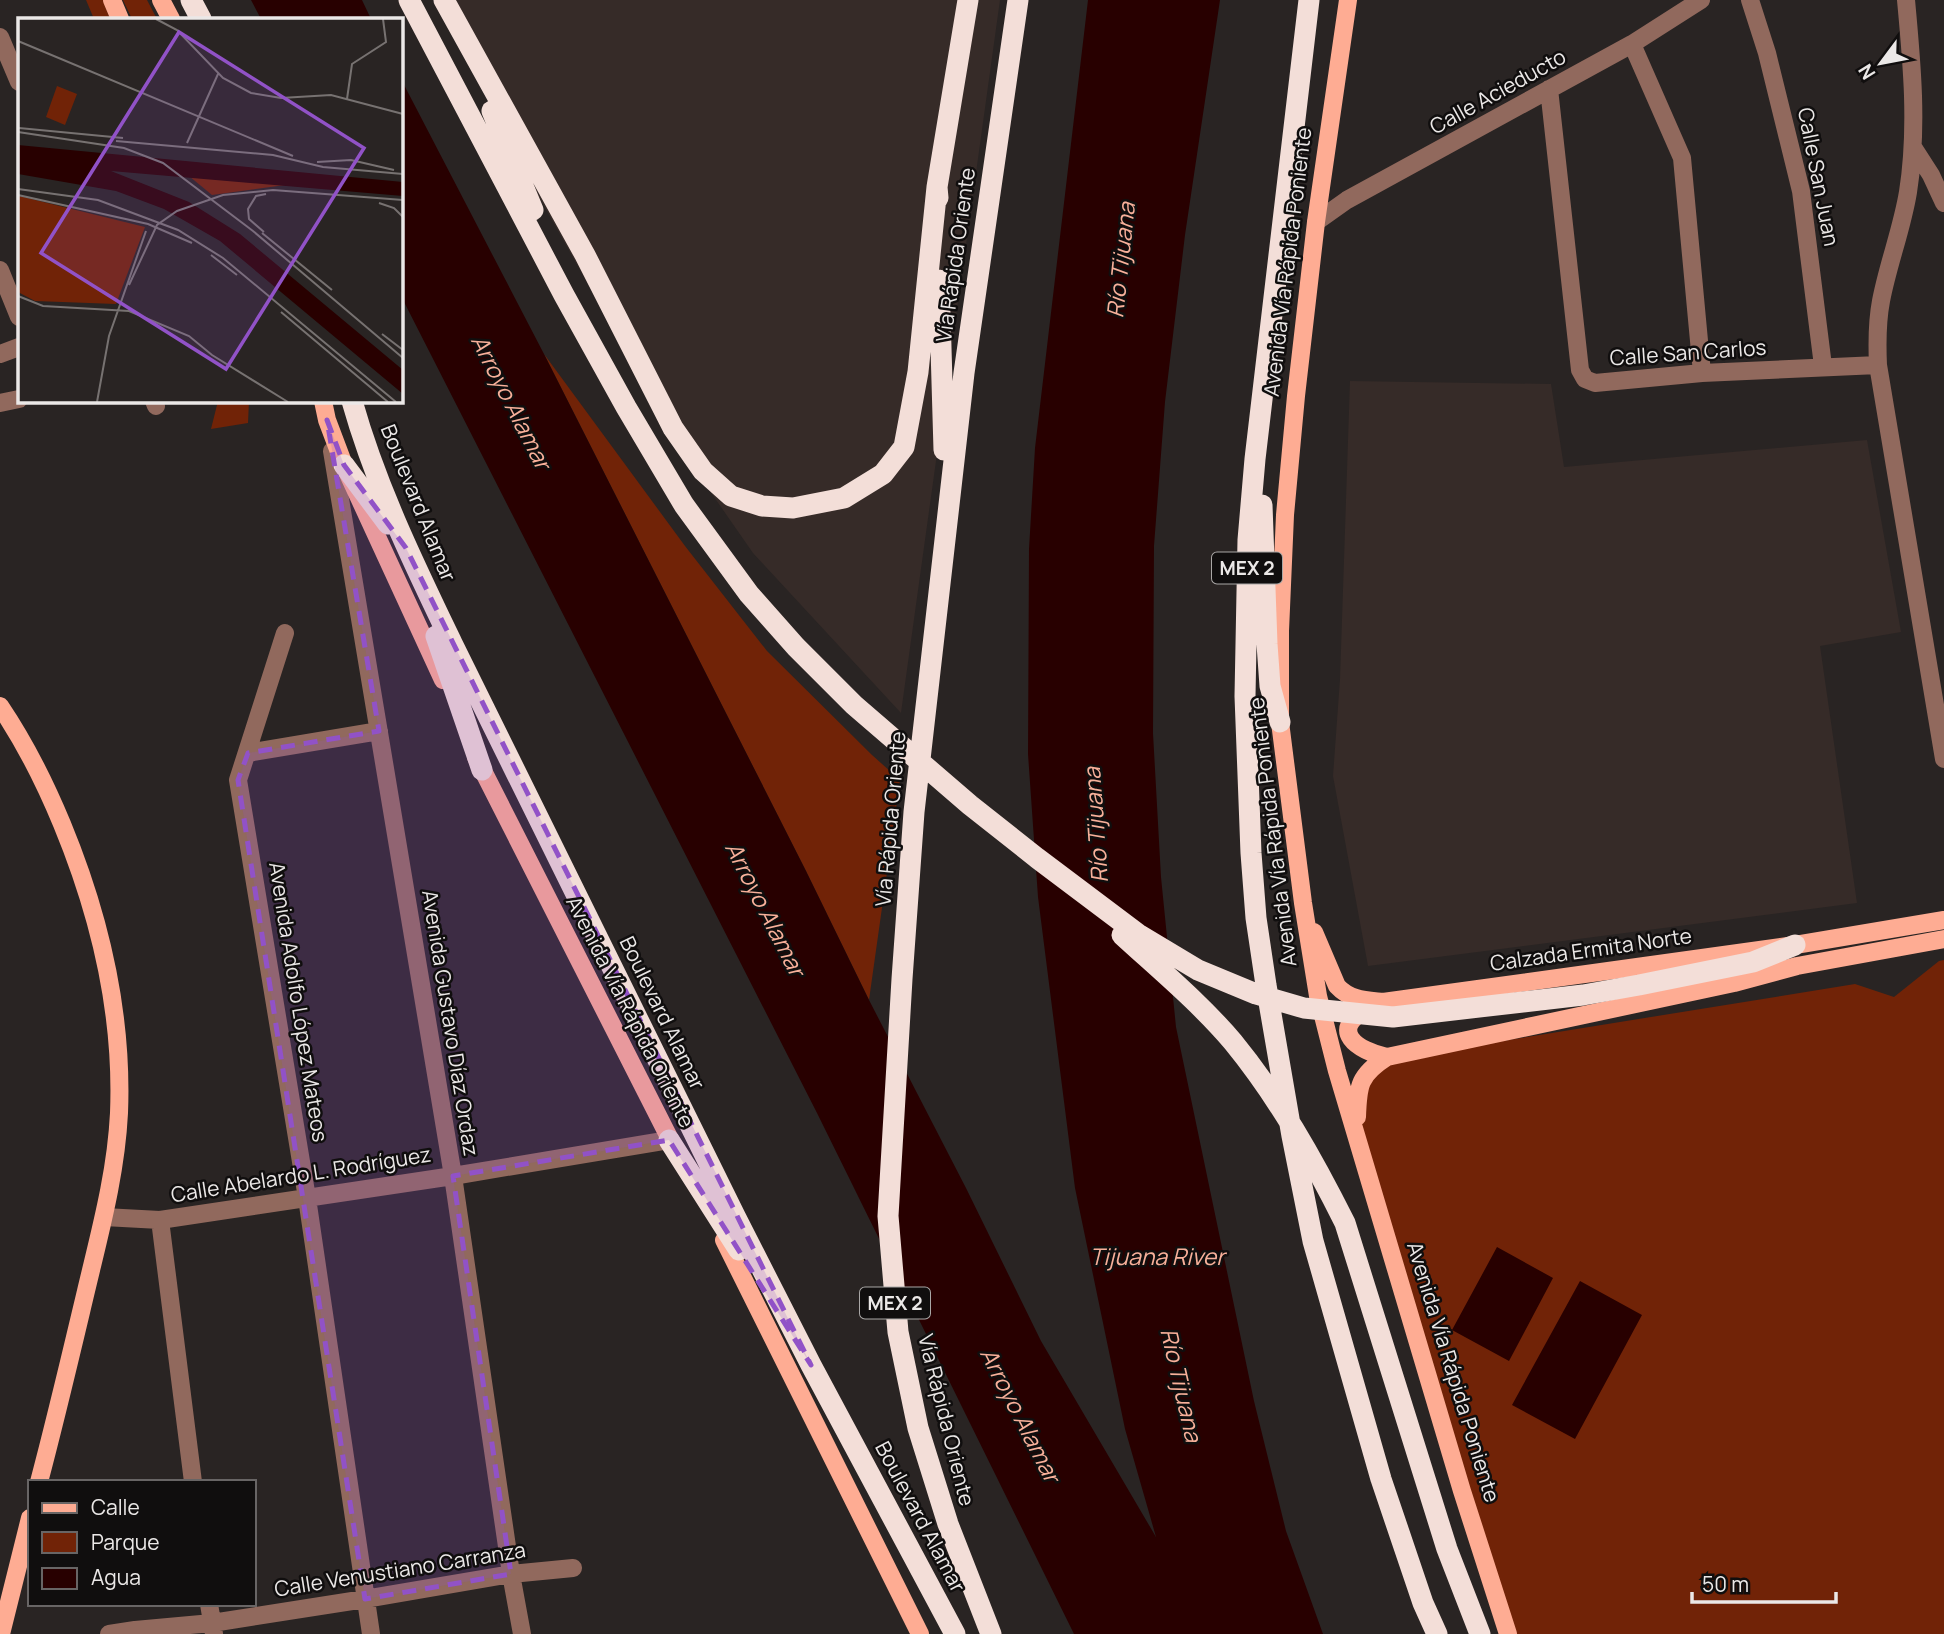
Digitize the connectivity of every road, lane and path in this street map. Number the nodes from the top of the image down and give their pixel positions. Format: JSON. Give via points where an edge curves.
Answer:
{"nodes":[{"id":1,"x":112,"y":0,"type":"edge"},
{"id":2,"x":161,"y":0,"type":"edge"},
{"id":3,"x":191,"y":0,"type":"edge"},
{"id":4,"x":409,"y":0,"type":"edge"},
{"id":5,"x":443,"y":0,"type":"edge"},
{"id":6,"x":968,"y":0,"type":"edge"},
{"id":7,"x":1018,"y":0,"type":"edge"},
{"id":8,"x":1309,"y":0,"type":"edge"},
{"id":9,"x":1319,"y":0,"type":"edge"},
{"id":10,"x":1348,"y":0,"type":"edge"},
{"id":11,"x":1701,"y":0,"type":"edge"},
{"id":12,"x":1750,"y":0,"type":"edge"},
{"id":13,"x":1906,"y":0,"type":"edge"},
{"id":14,"x":120,"y":18,"type":"edge"},
{"id":15,"x":170,"y":18,"type":"edge"},
{"id":16,"x":200,"y":18,"type":"edge"},
{"id":17,"x":0,"y":37,"type":"edge"},
{"id":18,"x":1632,"y":44,"type":"junction"},
{"id":19,"x":1301,"y":63,"type":"junction"},
{"id":20,"x":18,"y":80,"type":"edge"},
{"id":21,"x":1549,"y":89,"type":"junction"},
{"id":22,"x":1913,"y":147,"type":"junction"},
{"id":23,"x":1938,"y":174,"type":"edge"},
{"id":24,"x":937,"y":187,"type":"junction"},
{"id":25,"x":1944,"y":203,"type":"edge"},
{"id":26,"x":1316,"y":222,"type":"junction"},
{"id":27,"x":0,"y":270,"type":"edge"},
{"id":28,"x":564,"y":295,"type":"junction"},
{"id":29,"x":18,"y":315,"type":"edge"},
{"id":30,"x":18,"y":347,"type":"edge"},
{"id":31,"x":0,"y":354,"type":"edge"},
{"id":32,"x":1878,"y":365,"type":"junction"},
{"id":33,"x":1823,"y":366,"type":"junction"},
{"id":34,"x":1702,"y":373,"type":"junction"},
{"id":35,"x":18,"y":399,"type":"edge"},
{"id":36,"x":0,"y":402,"type":"edge"},
{"id":37,"x":323,"y":402,"type":"edge"},
{"id":38,"x":352,"y":402,"type":"edge"},
{"id":39,"x":327,"y":420,"type":"junction"},
{"id":40,"x":1255,"y":459,"type":"junction"},
{"id":41,"x":344,"y":465,"type":"junction"},
{"id":42,"x":946,"y":514,"type":"junction"},
{"id":43,"x":406,"y":548,"type":"junction"},
{"id":44,"x":285,"y":633,"type":"dead end"},
{"id":45,"x":0,"y":706,"type":"edge"},
{"id":46,"x":1280,"y":722,"type":"junction"},
{"id":47,"x":379,"y":732,"type":"junction"},
{"id":48,"x":248,"y":753,"type":"junction"},
{"id":49,"x":1944,"y":759,"type":"edge"},
{"id":50,"x":482,"y":770,"type":"junction"},
{"id":51,"x":1037,"y":858,"type":"junction"},
{"id":52,"x":1303,"y":903,"type":"junction"},
{"id":53,"x":1944,"y":920,"type":"edge"},
{"id":54,"x":1944,"y":939,"type":"edge"},
{"id":55,"x":1795,"y":945,"type":"junction"},
{"id":56,"x":1383,"y":1002,"type":"junction"},
{"id":57,"x":1387,"y":1057,"type":"junction"},
{"id":58,"x":1356,"y":1131,"type":"junction"},
{"id":59,"x":670,"y":1140,"type":"junction"},
{"id":60,"x":453,"y":1176,"type":"junction"},
{"id":61,"x":307,"y":1198,"type":"junction"},
{"id":62,"x":104,"y":1217,"type":"junction"},
{"id":63,"x":160,"y":1220,"type":"junction"},
{"id":64,"x":811,"y":1366,"type":"junction"},
{"id":65,"x":39,"y":1480,"type":"edge"},
{"id":66,"x":193,"y":1480,"type":"edge"},
{"id":67,"x":28,"y":1526,"type":"edge"},
{"id":68,"x":573,"y":1568,"type":"dead end"},
{"id":69,"x":511,"y":1574,"type":"junction"},
{"id":70,"x":365,"y":1599,"type":"junction"},
{"id":71,"x":209,"y":1606,"type":"edge"},
{"id":72,"x":987,"y":1625,"type":"edge"},
{"id":73,"x":213,"y":1628,"type":"edge"},
{"id":74,"x":135,"y":1632,"type":"edge"},
{"id":75,"x":1,"y":1634,"type":"edge"},
{"id":76,"x":109,"y":1634,"type":"edge"},
{"id":77,"x":371,"y":1634,"type":"edge"},
{"id":78,"x":522,"y":1634,"type":"edge"},
{"id":79,"x":919,"y":1634,"type":"edge"},
{"id":80,"x":955,"y":1634,"type":"edge"},
{"id":81,"x":1437,"y":1634,"type":"edge"},
{"id":82,"x":1480,"y":1634,"type":"edge"},
{"id":83,"x":1508,"y":1634,"type":"edge"}],
"edges":[{"from":1,"to":14,"type":"main road"},
{"from":2,"to":15,"type":"main road"},
{"from":3,"to":16,"type":"highway"},
{"from":4,"to":28,"type":"highway"},
{"from":5,"to":24,"type":"highway","via":[[585,255],[673,428],[703,471],[731,496],[762,506],[793,508],[844,498],[883,474],[904,447],[918,372]]},
{"from":5,"to":28,"type":"highway","via":[[530,200]]},
{"from":6,"to":24,"type":"highway"},
{"from":7,"to":42,"type":"highway","name":"Vía Rápida Oriente","number":"MEX 2"},
{"from":8,"to":19,"type":"highway","name":"Avenida Vía Rápida Poniente","number":"MEX 2"},
{"from":9,"to":19,"type":"highway"},
{"from":10,"to":26,"type":"main road","name":"Avenida Vía Rápida Poniente"},
{"from":11,"to":18,"type":"street","name":"Calle Acieducto"},
{"from":12,"to":33,"type":"street","name":"Calle San Juan","via":[[1768,53],[1801,191]]},
{"from":13,"to":22,"type":"street"},
{"from":17,"to":20,"type":"street"},
{"from":18,"to":21,"type":"street","name":"Calle Acieducto"},
{"from":18,"to":34,"type":"street","via":[[1682,158]]},
{"from":19,"to":40,"type":"highway","name":"Avenida Vía Rápida Poniente","number":"MEX 2"},
{"from":21,"to":26,"type":"street","name":"Calle Acieducto"},
{"from":21,"to":34,"type":"street","name":"Calle San Carlos","via":[[1582,375],[1595,383]]},
{"from":22,"to":23,"type":"street"},
{"from":22,"to":32,"type":"street","via":[[1904,215],[1881,301]]},
{"from":23,"to":25,"type":"street"},
{"from":24,"to":42,"type":"highway"},
{"from":26,"to":46,"type":"main road","name":"Avenida Vía Rápida Poniente","via":[[1284,515]]},
{"from":27,"to":29,"type":"street"},
{"from":28,"to":51,"type":"highway","via":[[684,505],[749,594],[854,705]]},
{"from":30,"to":31,"type":"street"},
{"from":32,"to":33,"type":"street","name":"Calle San Carlos"},
{"from":32,"to":49,"type":"street"},
{"from":33,"to":34,"type":"street","name":"Calle San Carlos"},
{"from":35,"to":36,"type":"street"},
{"from":37,"to":39,"type":"main road","name":"Avenida Vía Rápida Oriente"},
{"from":38,"to":43,"type":"highway","name":"Boulevard Alamar"},
{"from":39,"to":41,"type":"main road","name":"Avenida Vía Rápida Oriente"},
{"from":39,"to":47,"type":"street","name":"Avenida Gustavo Díaz Ordaz"},
{"from":40,"to":46,"type":"highway","via":[[1262,501],[1270,686]]},
{"from":40,"to":81,"type":"highway","name":"Avenida Vía Rápida Poniente","number":"MEX 2","via":[[1248,540],[1245,696],[1251,853],[1266,985],[1313,1241],[1381,1479]]},
{"from":41,"to":43,"type":"highway"},
{"from":41,"to":50,"type":"main road","name":"Avenida Vía Rápida Oriente"},
{"from":42,"to":72,"type":"highway","name":"Vía Rápida Oriente","number":"MEX 2","via":[[914,812],[888,1216],[898,1332],[918,1428]]},
{"from":43,"to":50,"type":"highway"},
{"from":43,"to":64,"type":"highway","name":"Boulevard Alamar"},
{"from":44,"to":48,"type":"street","name":"Avenida Adolfo López Mateos"},
{"from":45,"to":62,"type":"main road","via":[[50,796],[79,866],[100,936],[119,1063],[119,1115]]},
{"from":46,"to":52,"type":"main road","name":"Avenida Vía Rápida Poniente"},
{"from":47,"to":48,"type":"street"},
{"from":47,"to":60,"type":"street","name":"Avenida Gustavo Díaz Ordaz"},
{"from":48,"to":61,"type":"street","name":"Avenida Adolfo López Mateos","via":[[238,780]]},
{"from":50,"to":59,"type":"main road","name":"Avenida Vía Rápida Oriente"},
{"from":51,"to":55,"type":"highway","via":[[1138,934],[1184,962],[1256,994],[1304,1008],[1381,1017],[1583,995],[1753,962]]},
{"from":51,"to":82,"type":"highway","via":[[1230,1040],[1279,1103],[1322,1177],[1345,1223],[1447,1549]]},
{"from":52,"to":56,"type":"main road","name":"Calzada Ermita Norte","via":[[1337,986],[1356,999]]},
{"from":52,"to":58,"type":"main road","name":"Avenida Vía Rápida Poniente","via":[[1318,996]]},
{"from":53,"to":55,"type":"main road","name":"Calzada Ermita Norte"},
{"from":54,"to":57,"type":"main road","via":[[1797,966]]},
{"from":55,"to":56,"type":"main road","name":"Calzada Ermita Norte"},
{"from":56,"to":57,"type":"main road","via":[[1361,1012],[1348,1030],[1359,1048]]},
{"from":57,"to":58,"type":"main road","via":[[1371,1066],[1362,1079]]},
{"from":58,"to":83,"type":"main road","name":"Avenida Vía Rápida Poniente"},
{"from":59,"to":60,"type":"street","name":"Calle Abelardo L. Rodríguez"},
{"from":59,"to":64,"type":"highway"},
{"from":59,"to":79,"type":"main road","name":"Avenida Vía Rápida Oriente"},
{"from":60,"to":61,"type":"street","name":"Calle Abelardo L. Rodríguez"},
{"from":60,"to":69,"type":"street","name":"Avenida Gustavo Díaz Ordaz"},
{"from":61,"to":63,"type":"street","name":"Calle Abelardo L. Rodríguez"},
{"from":61,"to":70,"type":"street","name":"Avenida Adolfo López Mateos"},
{"from":62,"to":63,"type":"street","name":"Calle Abelardo L. Rodríguez"},
{"from":62,"to":65,"type":"main road"},
{"from":63,"to":66,"type":"street"},
{"from":64,"to":80,"type":"highway","name":"Boulevard Alamar"},
{"from":67,"to":75,"type":"main road"},
{"from":68,"to":69,"type":"street","name":"Calle Venustiano Carranza"},
{"from":69,"to":70,"type":"street","name":"Calle Venustiano Carranza"},
{"from":69,"to":78,"type":"street","name":"Avenida Gustavo Díaz Ordaz"},
{"from":70,"to":73,"type":"street","name":"Calle Venustiano Carranza"},
{"from":70,"to":77,"type":"street","name":"Avenida Adolfo López Mateos"},
{"from":71,"to":73,"type":"street"},
{"from":73,"to":74,"type":"street","name":"Calle Venustiano Carranza"},
{"from":74,"to":76,"type":"street","name":"Calle Venustiano Carranza"}]}
